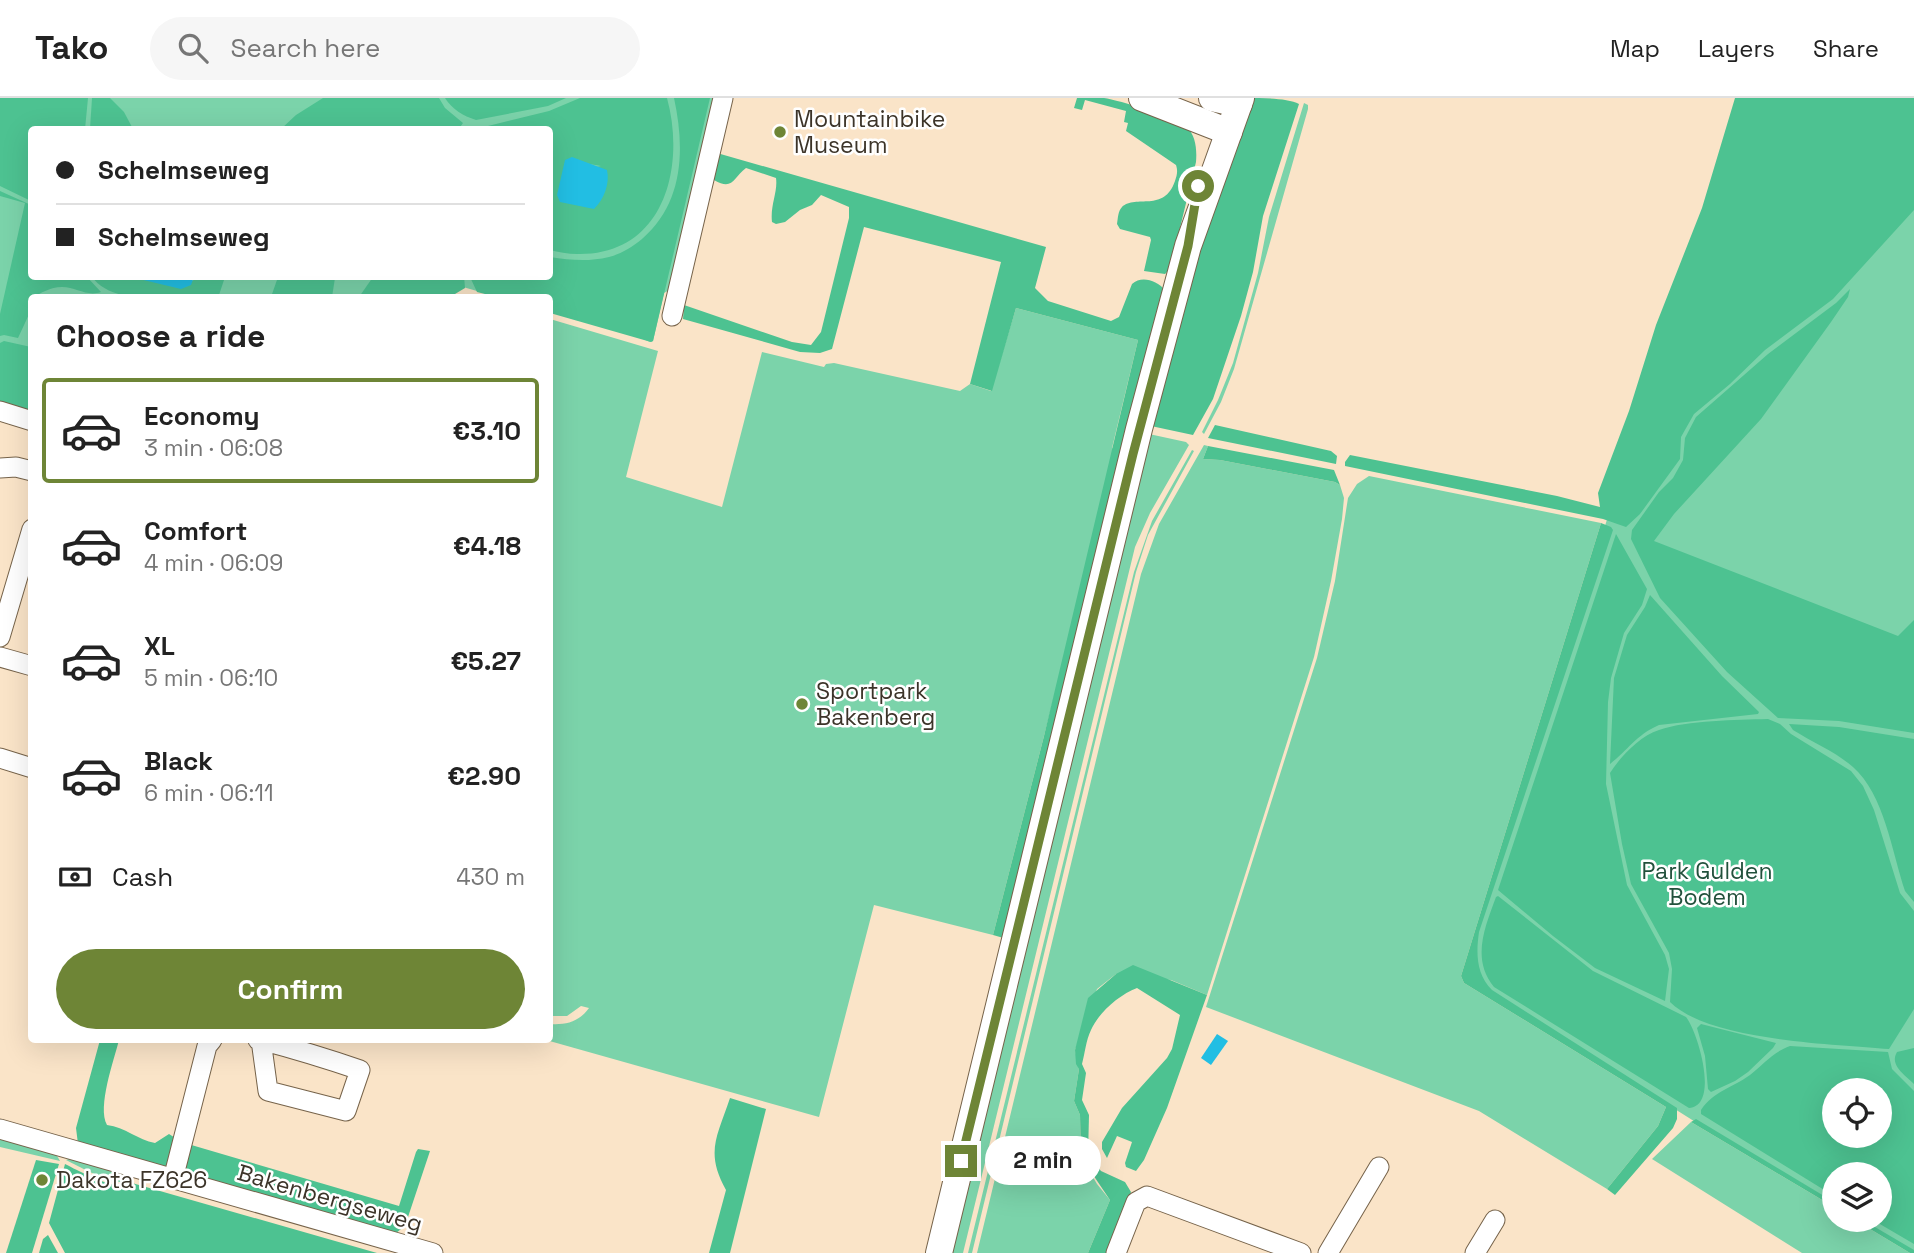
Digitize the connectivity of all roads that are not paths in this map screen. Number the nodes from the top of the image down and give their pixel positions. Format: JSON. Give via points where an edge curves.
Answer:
{"nodes":[{"id":1,"x":723,"y":98,"type":"edge"},
{"id":2,"x":1142,"y":98,"type":"edge"},
{"id":3,"x":1227,"y":99,"type":"edge"},
{"id":4,"x":1221,"y":130,"type":"junction"},
{"id":5,"x":672,"y":316,"type":"dead end"},
{"id":6,"x":0,"y":411,"type":"edge"},
{"id":7,"x":28,"y":420,"type":"edge"},
{"id":8,"x":0,"y":468,"type":"edge"},
{"id":9,"x":28,"y":470,"type":"edge"},
{"id":10,"x":28,"y":542,"type":"edge"},
{"id":11,"x":0,"y":637,"type":"edge"},
{"id":12,"x":0,"y":657,"type":"edge"},
{"id":13,"x":28,"y":665,"type":"edge"},
{"id":14,"x":0,"y":758,"type":"edge"},
{"id":15,"x":28,"y":767,"type":"edge"},
{"id":16,"x":210,"y":1043,"type":"edge"},
{"id":17,"x":260,"y":1043,"type":"edge"},
{"id":18,"x":271,"y":1043,"type":"edge"},
{"id":19,"x":0,"y":1129,"type":"edge"},
{"id":20,"x":1379,"y":1167,"type":"dead end"},
{"id":21,"x":173,"y":1179,"type":"junction"},
{"id":22,"x":1495,"y":1220,"type":"dead end"},
{"id":23,"x":433,"y":1253,"type":"edge"},
{"id":24,"x":939,"y":1253,"type":"edge"},
{"id":25,"x":1116,"y":1253,"type":"edge"},
{"id":26,"x":1301,"y":1253,"type":"edge"},
{"id":27,"x":1328,"y":1253,"type":"edge"},
{"id":28,"x":1475,"y":1253,"type":"edge"}],
"edges":[{"from":1,"to":5,"type":"street"},
{"from":2,"to":4,"type":"main road"},
{"from":3,"to":4,"type":"main road"},
{"from":4,"to":24,"type":"main road","via":[[1193,206],[1188,246],[1132,456]]},
{"from":6,"to":7,"type":"street"},
{"from":8,"to":9,"type":"street"},
{"from":10,"to":11,"type":"street"},
{"from":12,"to":13,"type":"street"},
{"from":14,"to":15,"type":"street"},
{"from":16,"to":21,"type":"street"},
{"from":17,"to":18,"type":"street","via":[[268,1091],[346,1111],[360,1070]]},
{"from":19,"to":21,"type":"street","name":"Bakenbergseweg"},
{"from":20,"to":27,"type":"street"},
{"from":21,"to":23,"type":"street","name":"Bakenbergseweg"},
{"from":22,"to":28,"type":"street"},
{"from":25,"to":26,"type":"street","via":[[1136,1202],[1147,1196]]}]}
